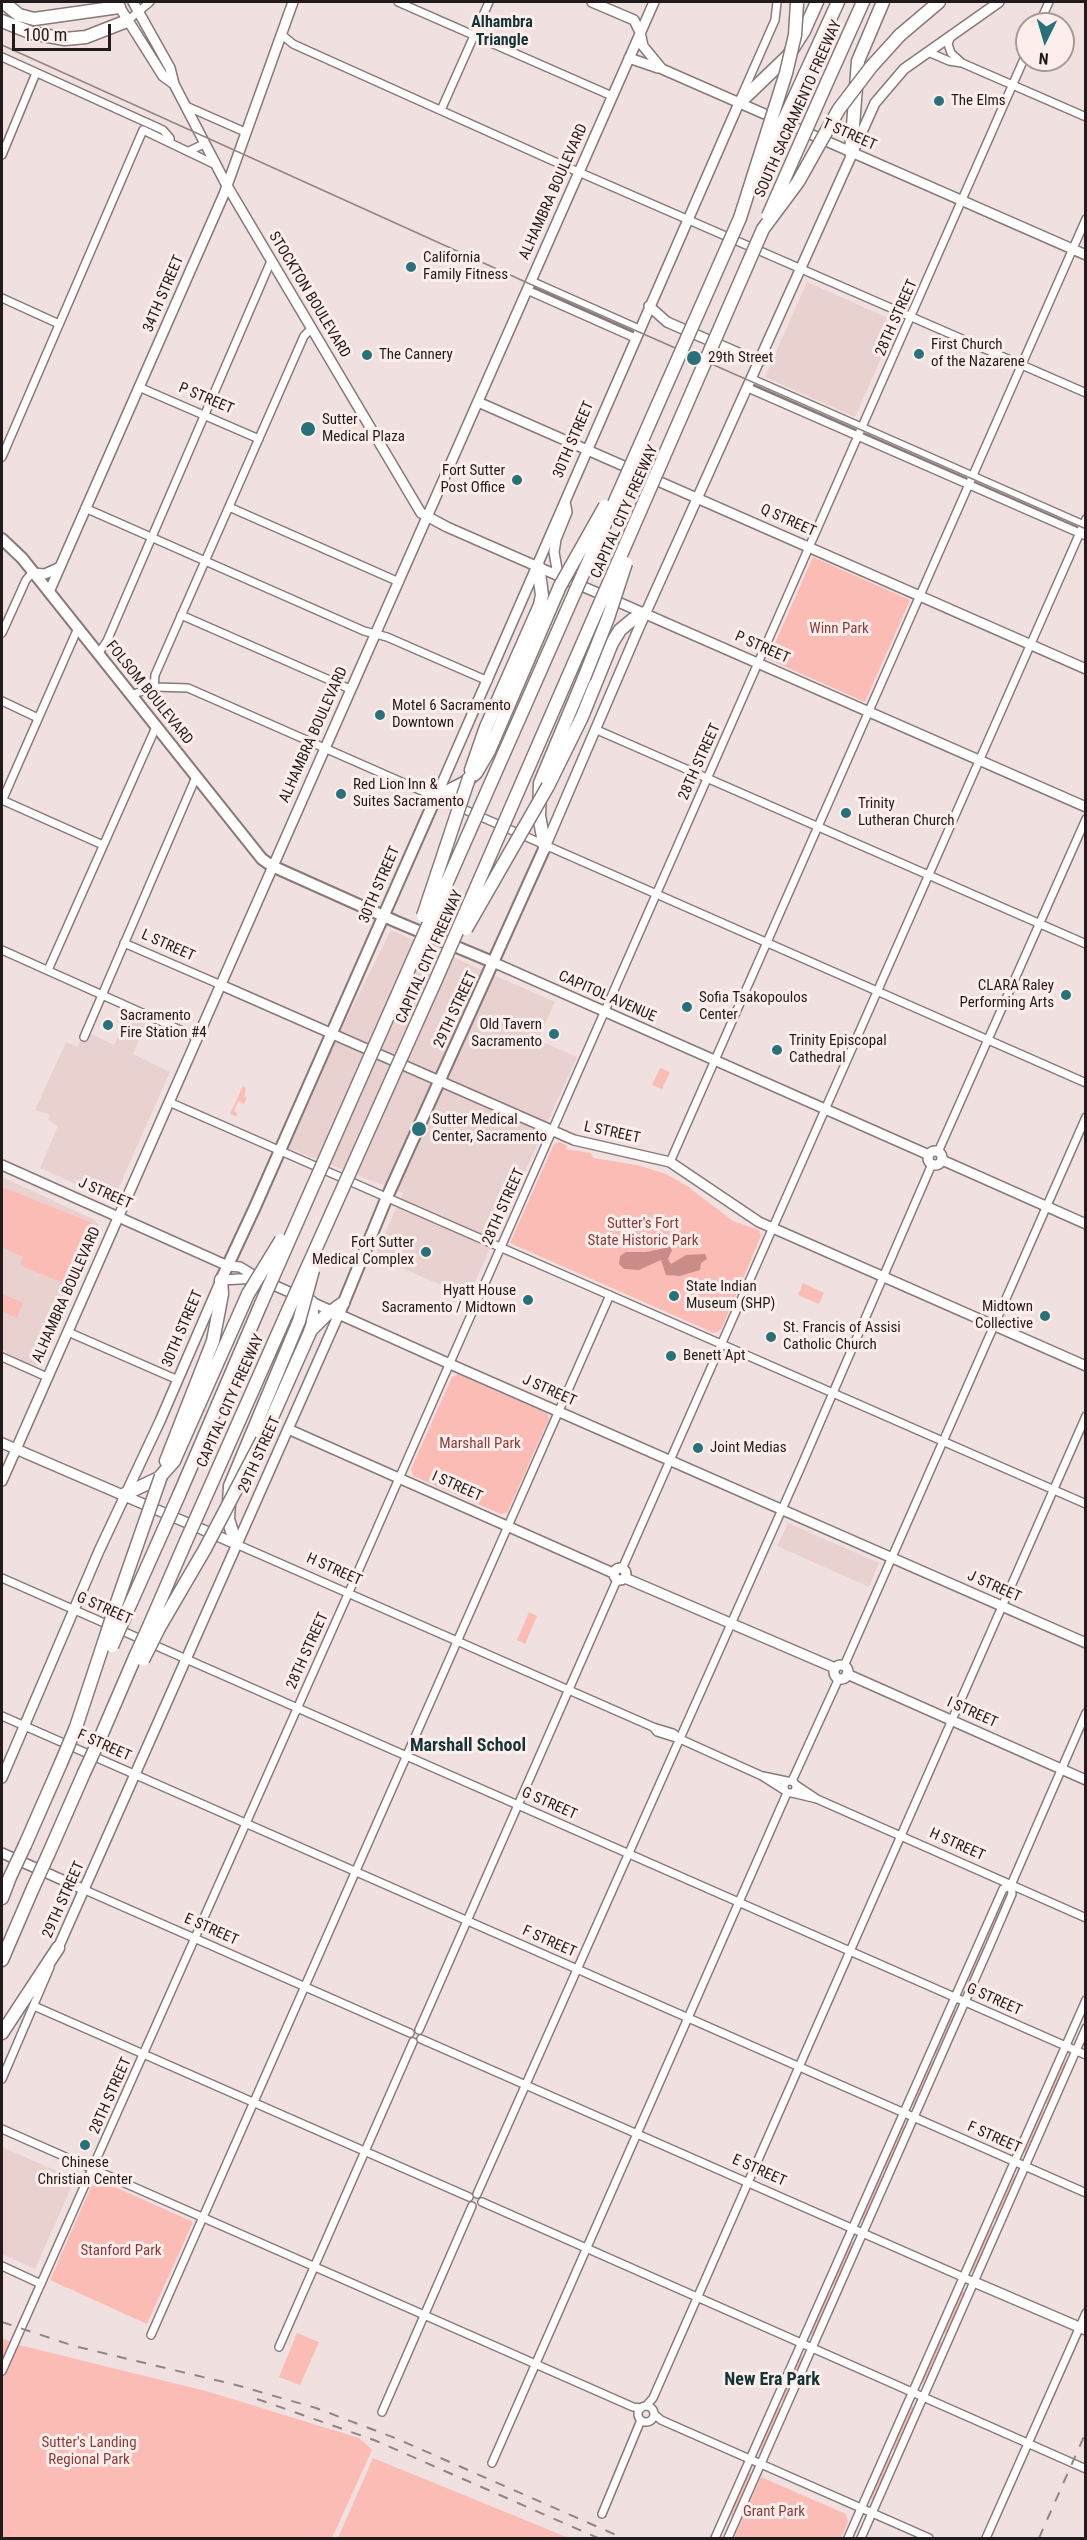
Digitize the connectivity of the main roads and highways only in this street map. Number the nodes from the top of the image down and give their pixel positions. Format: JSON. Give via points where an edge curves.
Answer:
{"nodes":[{"id":1,"x":3,"y":2,"type":"edge"},
{"id":2,"x":293,"y":2,"type":"edge"},
{"id":3,"x":592,"y":2,"type":"edge"},
{"id":4,"x":654,"y":2,"type":"edge"},
{"id":5,"x":796,"y":2,"type":"edge"},
{"id":6,"x":817,"y":2,"type":"edge"},
{"id":7,"x":838,"y":2,"type":"edge"},
{"id":8,"x":863,"y":2,"type":"edge"},
{"id":9,"x":883,"y":2,"type":"edge"},
{"id":10,"x":939,"y":2,"type":"edge"},
{"id":11,"x":999,"y":2,"type":"edge"},
{"id":12,"x":125,"y":3,"type":"edge"},
{"id":13,"x":2,"y":21,"type":"edge"},
{"id":14,"x":127,"y":21,"type":"junction"},
{"id":15,"x":640,"y":32,"type":"junction"},
{"id":16,"x":629,"y":58,"type":"junction"},
{"id":17,"x":662,"y":69,"type":"junction"},
{"id":18,"x":174,"y":84,"type":"junction"},
{"id":19,"x":739,"y":103,"type":"junction"},
{"id":20,"x":851,"y":152,"type":"junction"},
{"id":21,"x":226,"y":184,"type":"junction"},
{"id":22,"x":740,"y":218,"type":"junction"},
{"id":23,"x":763,"y":229,"type":"junction"},
{"id":24,"x":1086,"y":255,"type":"edge"},
{"id":25,"x":649,"y":306,"type":"junction"},
{"id":26,"x":759,"y":362,"type":"junction"},
{"id":27,"x":478,"y":402,"type":"junction"},
{"id":28,"x":586,"y":449,"type":"junction"},
{"id":29,"x":624,"y":478,"type":"junction"},
{"id":30,"x":699,"y":499,"type":"junction"},
{"id":31,"x":565,"y":502,"type":"junction"},
{"id":32,"x":641,"y":513,"type":"junction"},
{"id":33,"x":426,"y":517,"type":"junction"},
{"id":34,"x":2,"y":539,"type":"edge"},
{"id":35,"x":538,"y":566,"type":"junction"},
{"id":36,"x":60,"y":567,"type":"junction"},
{"id":37,"x":32,"y":573,"type":"junction"},
{"id":38,"x":559,"y":581,"type":"junction"},
{"id":39,"x":49,"y":592,"type":"junction"},
{"id":40,"x":645,"y":613,"type":"junction"},
{"id":41,"x":1086,"y":669,"type":"edge"},
{"id":42,"x":436,"y":797,"type":"junction"},
{"id":43,"x":1086,"y":807,"type":"edge"},
{"id":44,"x":545,"y":847,"type":"junction"},
{"id":45,"x":272,"y":866,"type":"junction"},
{"id":46,"x":383,"y":916,"type":"junction"},
{"id":47,"x":495,"y":963,"type":"junction"},
{"id":48,"x":405,"y":974,"type":"junction"},
{"id":49,"x":435,"y":982,"type":"junction"},
{"id":50,"x":221,"y":985,"type":"junction"},
{"id":51,"x":331,"y":1034,"type":"junction"},
{"id":52,"x":439,"y":1082,"type":"junction"},
{"id":53,"x":2,"y":1165,"type":"edge"},
{"id":54,"x":302,"y":1205,"type":"junction"},
{"id":55,"x":119,"y":1217,"type":"junction"},
{"id":56,"x":1086,"y":1224,"type":"edge"},
{"id":57,"x":321,"y":1237,"type":"junction"},
{"id":58,"x":228,"y":1266,"type":"junction"},
{"id":59,"x":258,"y":1278,"type":"junction"},
{"id":60,"x":221,"y":1280,"type":"junction"},
{"id":61,"x":311,"y":1302,"type":"junction"},
{"id":62,"x":338,"y":1309,"type":"junction"},
{"id":63,"x":310,"y":1332,"type":"junction"},
{"id":64,"x":1086,"y":1366,"type":"edge"},
{"id":65,"x":288,"y":1429,"type":"junction"},
{"id":66,"x":2,"y":1443,"type":"edge"},
{"id":67,"x":16,"y":1449,"type":"junction"},
{"id":68,"x":2,"y":1481,"type":"edge"},
{"id":69,"x":125,"y":1494,"type":"junction"},
{"id":70,"x":236,"y":1544,"type":"junction"},
{"id":71,"x":121,"y":1611,"type":"junction"},
{"id":72,"x":154,"y":1626,"type":"junction"},
{"id":73,"x":1086,"y":1643,"type":"edge"},
{"id":74,"x":2,"y":1778,"type":"edge"},
{"id":75,"x":1086,"y":1780,"type":"edge"},
{"id":76,"x":2,"y":1853,"type":"edge"},
{"id":77,"x":85,"y":1890,"type":"junction"},
{"id":78,"x":2,"y":1898,"type":"edge"},
{"id":79,"x":58,"y":1948,"type":"joint"},
{"id":80,"x":2,"y":1960,"type":"edge"},
{"id":81,"x":2,"y":2033,"type":"edge"},
{"id":82,"x":974,"y":2282,"type":"road end"},
{"id":83,"x":1082,"y":2329,"type":"edge"}],
"edges":[{"from":1,"to":12,"type":"highway","via":[[19,15],[34,19]]},
{"from":2,"to":21,"type":"main road","name":"34TH STREET"},
{"from":3,"to":15,"type":"main road","name":"T STREET","via":[[634,20]]},
{"from":4,"to":15,"type":"main road","name":"ALHAMBRA BOULEVARD"},
{"from":5,"to":22,"type":"highway","name":"CAPITAL CITY FREEWAY","bridge":true,"via":[[795,35],[786,73]]},
{"from":6,"to":19,"type":"highway","via":[[788,56]]},
{"from":7,"to":22,"type":"highway","name":"SOUTH SACRAMENTO FREEWAY","bridge":true},
{"from":8,"to":23,"type":"highway","name":"SOUTH SACRAMENTO FREEWAY","bridge":true},
{"from":9,"to":20,"type":"highway","via":[[858,61]]},
{"from":10,"to":23,"type":"highway","name":"CAPITAL CITY FREEWAY","bridge":true,"via":[[900,35],[871,67],[839,109],[798,182]]},
{"from":11,"to":20,"type":"main road","name":"29TH STREET","via":[[904,69],[887,86]]},
{"from":12,"to":14,"type":"main road","name":"STOCKTON BOULEVARD"},
{"from":12,"to":18,"type":"main road","name":"STOCKTON BOULEVARD","via":[[140,13],[170,68]]},
{"from":13,"to":14,"type":"highway","via":[[32,33],[64,39],[86,37]]},
{"from":14,"to":18,"type":"main road","name":"STOCKTON BOULEVARD","via":[[163,76]]},
{"from":15,"to":16,"type":"main road","name":"ALHAMBRA BOULEVARD"},
{"from":15,"to":17,"type":"main road","name":"T STREET","via":[[643,46]]},
{"from":16,"to":17,"type":"main road"},
{"from":16,"to":27,"type":"main road","name":"ALHAMBRA BOULEVARD"},
{"from":17,"to":19,"type":"main road","name":"T STREET"},
{"from":18,"to":21,"type":"main road","name":"STOCKTON BOULEVARD"},
{"from":19,"to":20,"type":"main road","name":"T STREET"},
{"from":19,"to":25,"type":"main road","name":"30TH STREET"},
{"from":20,"to":24,"type":"main road","name":"T STREET"},
{"from":20,"to":26,"type":"main road","name":"29TH STREET"},
{"from":21,"to":33,"type":"main road","name":"STOCKTON BOULEVARD"},
{"from":21,"to":36,"type":"main road","name":"34TH STREET","via":[[141,388],[136,391]]},
{"from":22,"to":29,"type":"highway","name":"CAPITAL CITY FREEWAY","bridge":true},
{"from":23,"to":32,"type":"highway","name":"CAPITAL CITY FREEWAY","bridge":true},
{"from":25,"to":26,"type":"main road","via":[[667,322]]},
{"from":25,"to":28,"type":"main road","name":"30TH STREET"},
{"from":26,"to":30,"type":"main road","name":"29TH STREET"},
{"from":27,"to":28,"type":"main road","name":"Q STREET"},
{"from":27,"to":33,"type":"main road","name":"ALHAMBRA BOULEVARD"},
{"from":28,"to":30,"type":"main road","name":"Q STREET"},
{"from":28,"to":31,"type":"main road","name":"30TH STREET"},
{"from":29,"to":38,"type":"highway","bridge":true},
{"from":29,"to":48,"type":"highway","name":"CAPITAL CITY FREEWAY","bridge":true},
{"from":30,"to":40,"type":"main road","name":"29TH STREET"},
{"from":30,"to":41,"type":"main road","name":"Q STREET"},
{"from":31,"to":35,"type":"main road","name":"30TH STREET"},
{"from":31,"to":38,"type":"main road","via":[[567,512],[554,552]]},
{"from":32,"to":44,"type":"highway","bridge":true,"via":[[611,609],[540,783],[539,816]]},
{"from":32,"to":49,"type":"highway","name":"CAPITAL CITY FREEWAY","bridge":true},
{"from":33,"to":35,"type":"main road","name":"P STREET"},
{"from":33,"to":45,"type":"main road","name":"ALHAMBRA BOULEVARD"},
{"from":34,"to":37,"type":"main road","name":"FOLSOM BOULEVARD"},
{"from":35,"to":38,"type":"main road","name":"P STREET"},
{"from":35,"to":42,"type":"main road","name":"30TH STREET"},
{"from":35,"to":48,"type":"highway","bridge":true,"via":[[540,605],[480,744]]},
{"from":36,"to":37,"type":"main road","via":[[45,574]]},
{"from":36,"to":39,"type":"main road","name":"34TH STREET"},
{"from":37,"to":39,"type":"main road","name":"FOLSOM BOULEVARD"},
{"from":38,"to":40,"type":"main road","name":"P STREET"},
{"from":38,"to":42,"type":"highway","via":[[489,751],[476,773]]},
{"from":39,"to":45,"type":"main road","name":"FOLSOM BOULEVARD","via":[[262,859]]},
{"from":40,"to":43,"type":"main road","name":"P STREET"},
{"from":40,"to":44,"type":"main road","name":"29TH STREET"},
{"from":40,"to":49,"type":"highway","bridge":true,"via":[[620,630],[548,786]]},
{"from":42,"to":46,"type":"main road","name":"30TH STREET"},
{"from":44,"to":47,"type":"main road","name":"29TH STREET"},
{"from":45,"to":46,"type":"main road","name":"CAPITOL AVENUE"},
{"from":45,"to":50,"type":"main road","name":"ALHAMBRA BOULEVARD"},
{"from":46,"to":47,"type":"main road","name":"CAPITOL AVENUE"},
{"from":46,"to":51,"type":"main road","name":"30TH STREET"},
{"from":47,"to":52,"type":"main road","name":"29TH STREET"},
{"from":47,"to":56,"type":"main road","name":"CAPITOL AVENUE"},
{"from":48,"to":54,"type":"highway","name":"CAPITAL CITY FREEWAY","bridge":true},
{"from":49,"to":57,"type":"highway","name":"CAPITAL CITY FREEWAY","bridge":true},
{"from":50,"to":51,"type":"main road","name":"L STREET"},
{"from":50,"to":55,"type":"main road","name":"ALHAMBRA BOULEVARD"},
{"from":51,"to":52,"type":"main road","name":"L STREET"},
{"from":51,"to":58,"type":"main road","name":"30TH STREET"},
{"from":52,"to":62,"type":"main road","name":"29TH STREET"},
{"from":52,"to":64,"type":"main road","name":"L STREET","via":[[596,1147],[669,1162],[739,1212]]},
{"from":53,"to":55,"type":"main road","name":"J STREET"},
{"from":54,"to":69,"type":"highway","bridge":true,"via":[[248,1294],[174,1461],[159,1478]]},
{"from":54,"to":71,"type":"highway","name":"CAPITAL CITY FREEWAY","bridge":true,"via":[[163,1531]]},
{"from":55,"to":58,"type":"main road","name":"J STREET"},
{"from":55,"to":67,"type":"main road","name":"ALHAMBRA BOULEVARD"},
{"from":57,"to":70,"type":"highway","bridge":true,"via":[[299,1321],[230,1486],[228,1519]]},
{"from":57,"to":72,"type":"highway","name":"CAPITAL CITY FREEWAY","bridge":true,"via":[[186,1541]]},
{"from":58,"to":59,"type":"main road","name":"J STREET","via":[[240,1267]]},
{"from":58,"to":60,"type":"main road","name":"30TH STREET"},
{"from":59,"to":60,"type":"main road"},
{"from":59,"to":61,"type":"main road","name":"J STREET"},
{"from":60,"to":69,"type":"main road","name":"30TH STREET"},
{"from":60,"to":71,"type":"highway","bridge":true,"via":[[213,1341],[145,1522]]},
{"from":61,"to":62,"type":"main road","name":"J STREET"},
{"from":61,"to":63,"type":"highway"},
{"from":62,"to":63,"type":"highway"},
{"from":62,"to":65,"type":"main road","name":"29TH STREET"},
{"from":62,"to":73,"type":"main road","name":"J STREET","via":[[450,1364]]},
{"from":63,"to":72,"type":"highway","bridge":true,"via":[[262,1440],[206,1549]]},
{"from":65,"to":70,"type":"main road","name":"29TH STREET"},
{"from":65,"to":75,"type":"main road","name":"I STREET"},
{"from":66,"to":67,"type":"main road","name":"H STREET"},
{"from":67,"to":68,"type":"main road","name":"ALHAMBRA BOULEVARD"},
{"from":67,"to":69,"type":"main road","name":"H STREET"},
{"from":69,"to":70,"type":"main road","name":"H STREET"},
{"from":69,"to":74,"type":"main road","name":"30TH STREET"},
{"from":70,"to":77,"type":"main road","name":"29TH STREET"},
{"from":71,"to":78,"type":"highway","name":"CAPITAL CITY FREEWAY","bridge":true},
{"from":72,"to":80,"type":"highway","name":"CAPITAL CITY FREEWAY","bridge":true},
{"from":76,"to":77,"type":"main road","name":"E STREET"},
{"from":77,"to":79,"type":"main road","name":"29TH STREET"},
{"from":79,"to":81,"type":"highway"},
{"from":82,"to":83,"type":"main road","name":"E STREET"}]}
